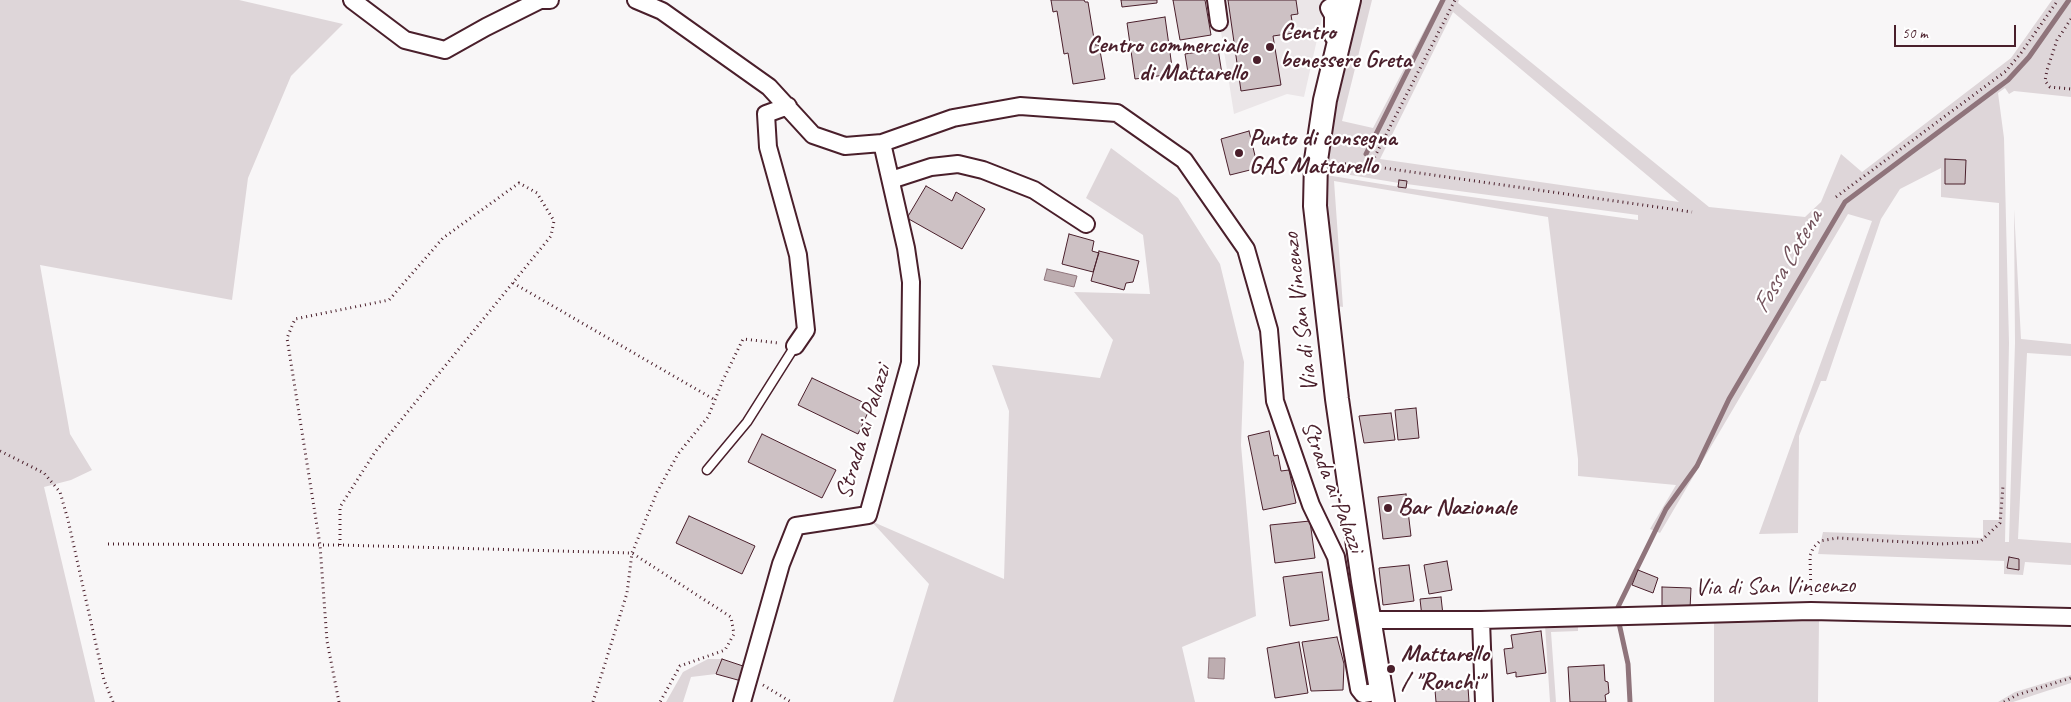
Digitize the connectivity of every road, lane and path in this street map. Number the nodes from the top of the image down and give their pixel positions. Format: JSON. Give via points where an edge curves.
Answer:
{"nodes":[{"id":1,"x":352,"y":0,"type":"edge"},
{"id":2,"x":550,"y":0,"type":"edge"},
{"id":3,"x":636,"y":0,"type":"edge"},
{"id":4,"x":1216,"y":0,"type":"edge"},
{"id":5,"x":1338,"y":0,"type":"edge"},
{"id":6,"x":1349,"y":0,"type":"edge"},
{"id":7,"x":1455,"y":0,"type":"edge"},
{"id":8,"x":2058,"y":0,"type":"edge"},
{"id":9,"x":2071,"y":19,"type":"edge"},
{"id":10,"x":1219,"y":22,"type":"dead end"},
{"id":11,"x":1339,"y":42,"type":"junction"},
{"id":12,"x":2071,"y":89,"type":"edge"},
{"id":13,"x":788,"y":106,"type":"junction"},
{"id":14,"x":882,"y":143,"type":"junction"},
{"id":15,"x":1316,"y":160,"type":"junction"},
{"id":16,"x":1370,"y":166,"type":"junction"},
{"id":17,"x":891,"y":180,"type":"junction"},
{"id":18,"x":1836,"y":197,"type":"dead end"},
{"id":19,"x":1692,"y":212,"type":"dead end"},
{"id":20,"x":1086,"y":224,"type":"dead end"},
{"id":21,"x":513,"y":283,"type":"junction"},
{"id":22,"x":795,"y":346,"type":"junction"},
{"id":23,"x":715,"y":400,"type":"junction"},
{"id":24,"x":0,"y":451,"type":"edge"},
{"id":25,"x":707,"y":470,"type":"dead end"},
{"id":26,"x":2003,"y":486,"type":"dead end"},
{"id":27,"x":108,"y":544,"type":"dead end"},
{"id":28,"x":320,"y":545,"type":"junction"},
{"id":29,"x":340,"y":545,"type":"junction"},
{"id":30,"x":632,"y":553,"type":"junction"},
{"id":31,"x":1810,"y":611,"type":"junction"},
{"id":32,"x":2071,"y":616,"type":"edge"},
{"id":33,"x":1369,"y":620,"type":"junction"},
{"id":34,"x":1480,"y":620,"type":"junction"},
{"id":35,"x":1366,"y":665,"type":"junction"},
{"id":36,"x":749,"y":678,"type":"junction"},
{"id":37,"x":2071,"y":678,"type":"edge"},
{"id":38,"x":1375,"y":695,"type":"edge"},
{"id":39,"x":113,"y":702,"type":"edge"},
{"id":40,"x":339,"y":702,"type":"edge"},
{"id":41,"x":593,"y":702,"type":"edge"},
{"id":42,"x":660,"y":702,"type":"edge"},
{"id":43,"x":742,"y":702,"type":"edge"},
{"id":44,"x":791,"y":702,"type":"edge"},
{"id":45,"x":1484,"y":702,"type":"edge"},
{"id":46,"x":2004,"y":702,"type":"edge"}],
"edges":[{"from":1,"to":2,"type":"street","via":[[405,40],[446,50],[540,0]]},
{"from":3,"to":13,"type":"street","name":"Strada ai Palazzi","via":[[662,11],[688,28],[769,87]]},
{"from":4,"to":10,"type":"street"},
{"from":5,"to":11,"type":"street","via":[[1328,8],[1333,15],[1333,36]]},
{"from":6,"to":11,"type":"main road","name":"Via di San Vincenzo"},
{"from":7,"to":16,"type":"path"},
{"from":8,"to":18,"type":"path","via":[[2006,71]]},
{"from":9,"to":12,"type":"path","via":[[2057,40],[2045,81],[2050,87]]},
{"from":11,"to":15,"type":"main road","name":"Via di San Vincenzo","via":[[1325,100]]},
{"from":13,"to":14,"type":"street","name":"Strada ai Palazzi","via":[[813,135],[845,146]]},
{"from":13,"to":22,"type":"street","via":[[766,114],[768,147],[798,255],[806,330]]},
{"from":14,"to":17,"type":"street","name":"Strada ai Palazzi"},
{"from":14,"to":35,"type":"street","name":"Strada ai Palazzi","via":[[953,118],[1020,106],[1117,113],[1184,160],[1246,249],[1269,330],[1275,401],[1311,505],[1336,557],[1352,656]]},
{"from":15,"to":16,"type":"path"},
{"from":15,"to":33,"type":"main road","name":"Via di San Vincenzo","via":[[1318,241]]},
{"from":16,"to":19,"type":"path"},
{"from":17,"to":20,"type":"street","via":[[931,167],[958,164],[1034,190]]},
{"from":17,"to":36,"type":"street","name":"Strada ai Palazzi","via":[[911,282],[910,363],[868,515],[796,526],[781,564]]},
{"from":21,"to":23,"type":"path"},
{"from":21,"to":28,"type":"path","via":[[551,236],[554,221],[537,193],[519,183],[443,238],[389,300],[295,319],[287,338]]},
{"from":21,"to":29,"type":"path","via":[[375,452],[340,507]]},
{"from":22,"to":23,"type":"path","via":[[743,339]]},
{"from":22,"to":25,"type":"lane","via":[[747,422]]},
{"from":23,"to":30,"type":"path","via":[[708,417],[678,454],[657,492]]},
{"from":24,"to":39,"type":"path","via":[[44,473],[60,492],[104,680]]},
{"from":26,"to":31,"type":"path","via":[[2000,523],[1980,542],[1940,544],[1837,538],[1820,541],[1810,556]]},
{"from":27,"to":28,"type":"path"},
{"from":28,"to":29,"type":"path"},
{"from":28,"to":40,"type":"path","via":[[327,641]]},
{"from":29,"to":30,"type":"path"},
{"from":30,"to":41,"type":"path","via":[[627,593]]},
{"from":30,"to":42,"type":"path","via":[[731,617],[734,634],[725,650],[680,666]]},
{"from":31,"to":32,"type":"street","name":"Via di San Vincenzo"},
{"from":31,"to":34,"type":"street","name":"Via di San Vincenzo"},
{"from":33,"to":34,"type":"street","name":"Via di San Vincenzo"},
{"from":33,"to":35,"type":"main road","name":"Via di San Vincenzo"},
{"from":34,"to":45,"type":"street"},
{"from":35,"to":38,"type":"main road","name":"Via di San Vincenzo"},
{"from":36,"to":43,"type":"street","name":"Strada ai Palazzi"},
{"from":36,"to":44,"type":"path"},
{"from":37,"to":46,"type":"path"}]}
